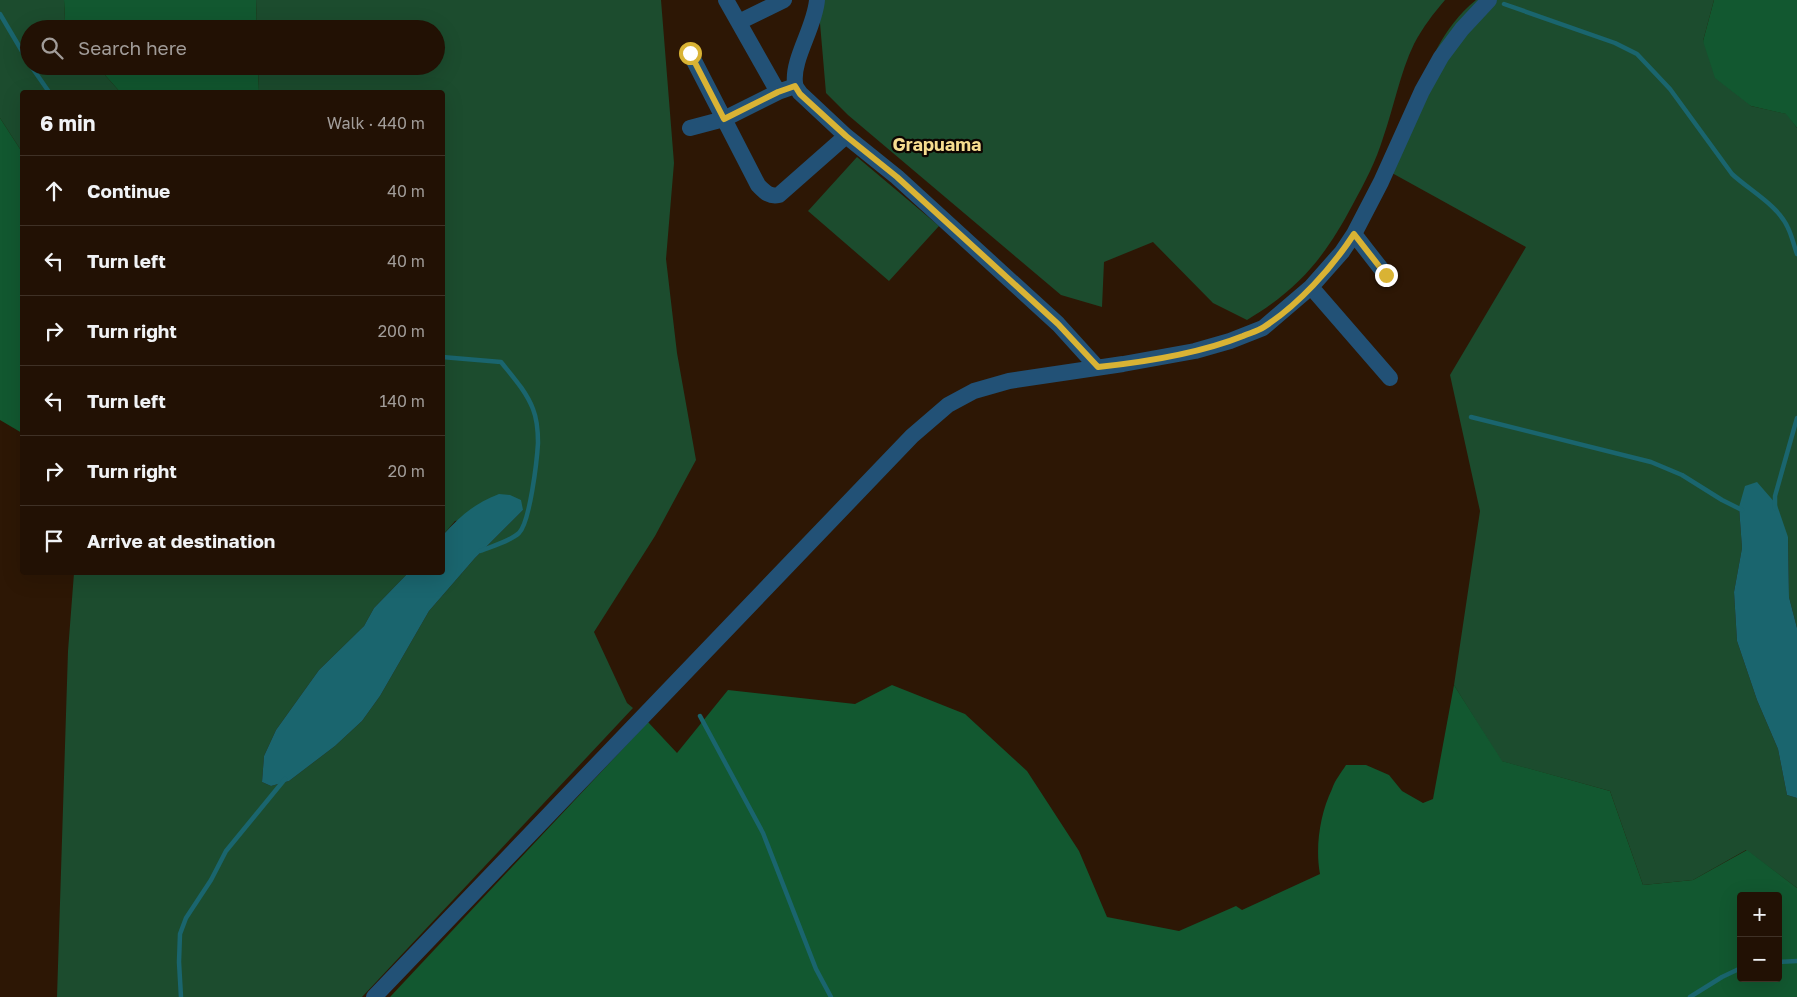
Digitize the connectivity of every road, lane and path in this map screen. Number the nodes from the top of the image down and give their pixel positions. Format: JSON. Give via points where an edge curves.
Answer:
{"nodes":[{"id":1,"x":726,"y":0,"type":"edge"},
{"id":2,"x":784,"y":0,"type":"edge"},
{"id":3,"x":817,"y":0,"type":"edge"},
{"id":4,"x":1489,"y":0,"type":"edge"},
{"id":5,"x":739,"y":22,"type":"junction"},
{"id":6,"x":690,"y":53,"type":"dead end"},
{"id":7,"x":795,"y":86,"type":"junction"},
{"id":8,"x":778,"y":92,"type":"junction"},
{"id":9,"x":724,"y":119,"type":"junction"},
{"id":10,"x":690,"y":128,"type":"dead end"},
{"id":11,"x":846,"y":136,"type":"junction"},
{"id":12,"x":1354,"y":234,"type":"junction"},
{"id":13,"x":1386,"y":275,"type":"dead end"},
{"id":14,"x":1311,"y":287,"type":"junction"},
{"id":15,"x":1098,"y":367,"type":"junction"},
{"id":16,"x":1390,"y":378,"type":"dead end"},
{"id":17,"x":374,"y":997,"type":"edge"}],
"edges":[{"from":1,"to":5,"type":"street"},
{"from":2,"to":5,"type":"street"},
{"from":3,"to":7,"type":"street","via":[[798,62]]},
{"from":4,"to":12,"type":"street","via":[[1441,58]]},
{"from":5,"to":8,"type":"street"},
{"from":6,"to":9,"type":"street"},
{"from":7,"to":8,"type":"street"},
{"from":7,"to":11,"type":"street"},
{"from":8,"to":9,"type":"street"},
{"from":9,"to":10,"type":"street"},
{"from":9,"to":11,"type":"street","via":[[758,185],[766,194],[773,196],[779,195]]},
{"from":11,"to":15,"type":"street","via":[[897,177],[1050,318]]},
{"from":12,"to":13,"type":"street"},
{"from":12,"to":14,"type":"street"},
{"from":14,"to":15,"type":"street","via":[[1263,328],[1230,342]]},
{"from":14,"to":16,"type":"street"},
{"from":15,"to":17,"type":"street","via":[[1009,381],[974,391],[948,405],[912,436]]}]}
